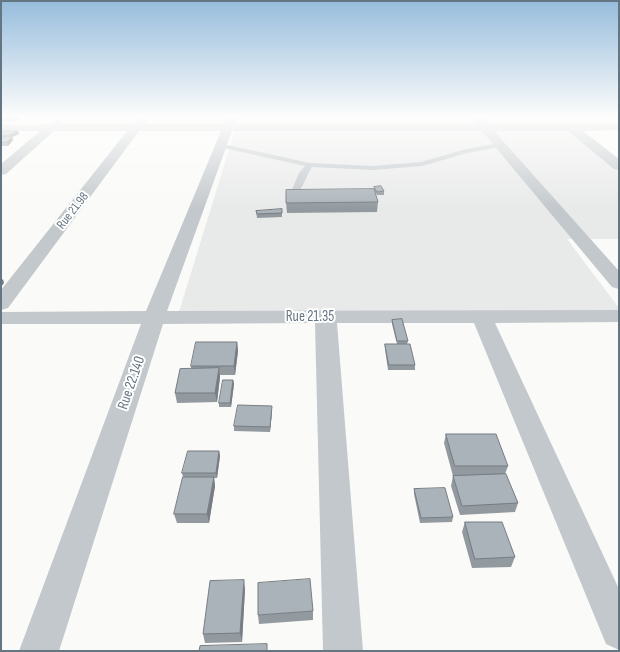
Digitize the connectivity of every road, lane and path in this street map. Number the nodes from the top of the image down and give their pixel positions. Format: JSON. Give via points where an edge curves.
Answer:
{"nodes":[{"id":1,"x":28,"y":147,"type":"edge"},
{"id":2,"x":121,"y":147,"type":"edge"},
{"id":3,"x":220,"y":147,"type":"edge"},
{"id":4,"x":268,"y":147,"type":"edge"},
{"id":5,"x":488,"y":147,"type":"edge"},
{"id":6,"x":502,"y":147,"type":"edge"},
{"id":7,"x":597,"y":147,"type":"edge"},
{"id":8,"x":310,"y":165,"type":"junction"},
{"id":9,"x":619,"y":166,"type":"edge"},
{"id":10,"x":1,"y":171,"type":"edge"},
{"id":11,"x":295,"y":192,"type":"edge"},
{"id":12,"x":619,"y":283,"type":"edge"},
{"id":13,"x":1,"y":304,"type":"edge"},
{"id":14,"x":482,"y":316,"type":"junction"},
{"id":15,"x":619,"y":316,"type":"edge"},
{"id":16,"x":154,"y":317,"type":"junction"},
{"id":17,"x":326,"y":317,"type":"junction"},
{"id":18,"x":1,"y":318,"type":"edge"},
{"id":19,"x":619,"y":631,"type":"edge"},
{"id":20,"x":39,"y":651,"type":"edge"},
{"id":21,"x":343,"y":651,"type":"edge"}],
"edges":[{"from":1,"to":10,"type":"street"},
{"from":2,"to":13,"type":"street","name":"Rue 21.98"},
{"from":3,"to":16,"type":"street","name":"Rue 22.140"},
{"from":4,"to":8,"type":"lane"},
{"from":5,"to":8,"type":"lane","via":[[422,164],[373,168]]},
{"from":6,"to":12,"type":"street"},
{"from":7,"to":9,"type":"street"},
{"from":8,"to":11,"type":"lane","via":[[303,172]]},
{"from":14,"to":15,"type":"street","name":"Rue 21.35"},
{"from":14,"to":17,"type":"street","name":"Rue 21.35"},
{"from":14,"to":19,"type":"street"},
{"from":16,"to":17,"type":"street","name":"Rue 21.35"},
{"from":16,"to":18,"type":"street","name":"Rue 21.35"},
{"from":16,"to":20,"type":"street","name":"Rue 22.140"},
{"from":17,"to":21,"type":"street"}]}
